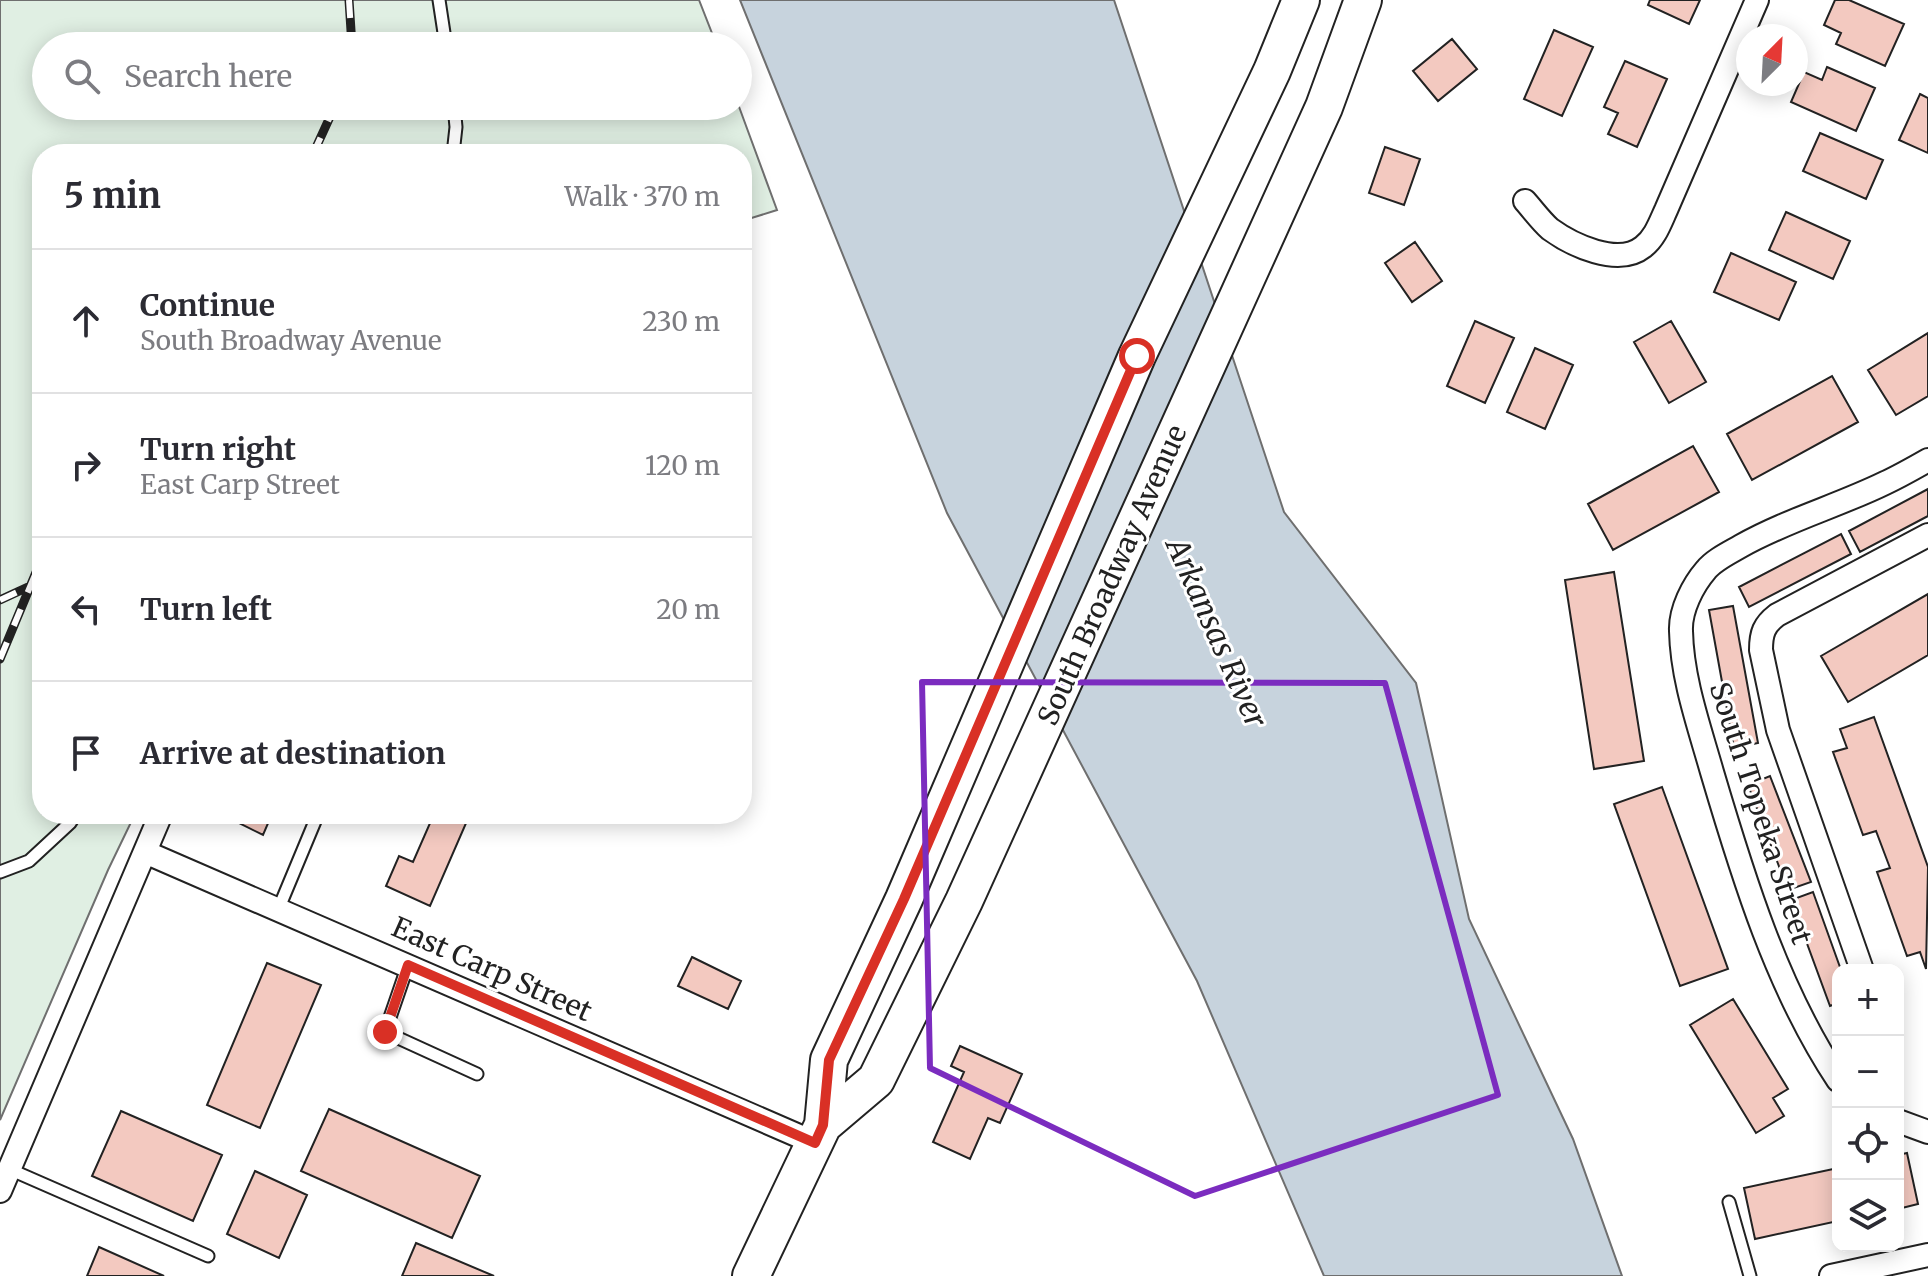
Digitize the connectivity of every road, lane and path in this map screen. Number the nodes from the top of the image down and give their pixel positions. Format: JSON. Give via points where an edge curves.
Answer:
{"nodes":[{"id":1,"x":439,"y":0,"type":"edge"},
{"id":2,"x":1301,"y":0,"type":"edge"},
{"id":3,"x":1363,"y":0,"type":"edge"},
{"id":4,"x":1757,"y":0,"type":"edge"},
{"id":5,"x":444,"y":32,"type":"edge"},
{"id":6,"x":455,"y":120,"type":"edge"},
{"id":7,"x":454,"y":144,"type":"edge"},
{"id":8,"x":1525,"y":201,"type":"dead end"},
{"id":9,"x":1928,"y":460,"type":"edge"},
{"id":10,"x":1928,"y":535,"type":"edge"},
{"id":11,"x":69,"y":824,"type":"edge"},
{"id":12,"x":157,"y":824,"type":"edge"},
{"id":13,"x":314,"y":824,"type":"edge"},
{"id":14,"x":145,"y":852,"type":"junction"},
{"id":15,"x":0,"y":872,"type":"edge"},
{"id":16,"x":278,"y":910,"type":"junction"},
{"id":17,"x":1860,"y":964,"type":"edge"},
{"id":18,"x":408,"y":965,"type":"junction"},
{"id":19,"x":1832,"y":1068,"type":"edge"},
{"id":20,"x":477,"y":1074,"type":"dead end"},
{"id":21,"x":1904,"y":1123,"type":"edge"},
{"id":22,"x":1928,"y":1132,"type":"edge"},
{"id":23,"x":819,"y":1134,"type":"junction"},
{"id":24,"x":9,"y":1169,"type":"junction"},
{"id":25,"x":0,"y":1191,"type":"edge"},
{"id":26,"x":1729,"y":1202,"type":"dead end"},
{"id":27,"x":1928,"y":1255,"type":"edge"},
{"id":28,"x":208,"y":1256,"type":"dead end"},
{"id":29,"x":751,"y":1276,"type":"edge"},
{"id":30,"x":1750,"y":1276,"type":"edge"},
{"id":31,"x":1831,"y":1276,"type":"edge"}],
"edges":[{"from":1,"to":5,"type":"lane"},
{"from":2,"to":23,"type":"main road","name":"South Broadway Avenue","via":[[1137,356],[904,899],[829,1060]]},
{"from":3,"to":23,"type":"main road","name":"South Broadway Avenue","via":[[1324,107],[964,901],[876,1080]]},
{"from":4,"to":8,"type":"street","via":[[1666,210],[1642,249],[1611,254],[1576,243],[1549,228]]},
{"from":6,"to":7,"type":"lane"},
{"from":9,"to":19,"type":"street","name":"South Topeka Street","via":[[1768,531],[1708,567],[1695,585],[1680,628],[1690,695],[1730,829],[1774,956],[1805,1027]]},
{"from":10,"to":17,"type":"street","name":"South Topeka Street","via":[[1777,615],[1765,624],[1761,638],[1778,730]]},
{"from":11,"to":15,"type":"lane","via":[[29,861]]},
{"from":12,"to":14,"type":"street"},
{"from":13,"to":16,"type":"lane"},
{"from":14,"to":16,"type":"street","name":"East Carp Street"},
{"from":14,"to":24,"type":"street"},
{"from":16,"to":18,"type":"street","name":"East Carp Street"},
{"from":18,"to":20,"type":"lane","via":[[385,1032]]},
{"from":18,"to":23,"type":"street","name":"East Carp Street"},
{"from":21,"to":22,"type":"street"},
{"from":23,"to":29,"type":"main road","name":"South Broadway Avenue"},
{"from":24,"to":25,"type":"street"},
{"from":24,"to":28,"type":"lane"},
{"from":26,"to":30,"type":"lane"},
{"from":27,"to":31,"type":"street"}]}
